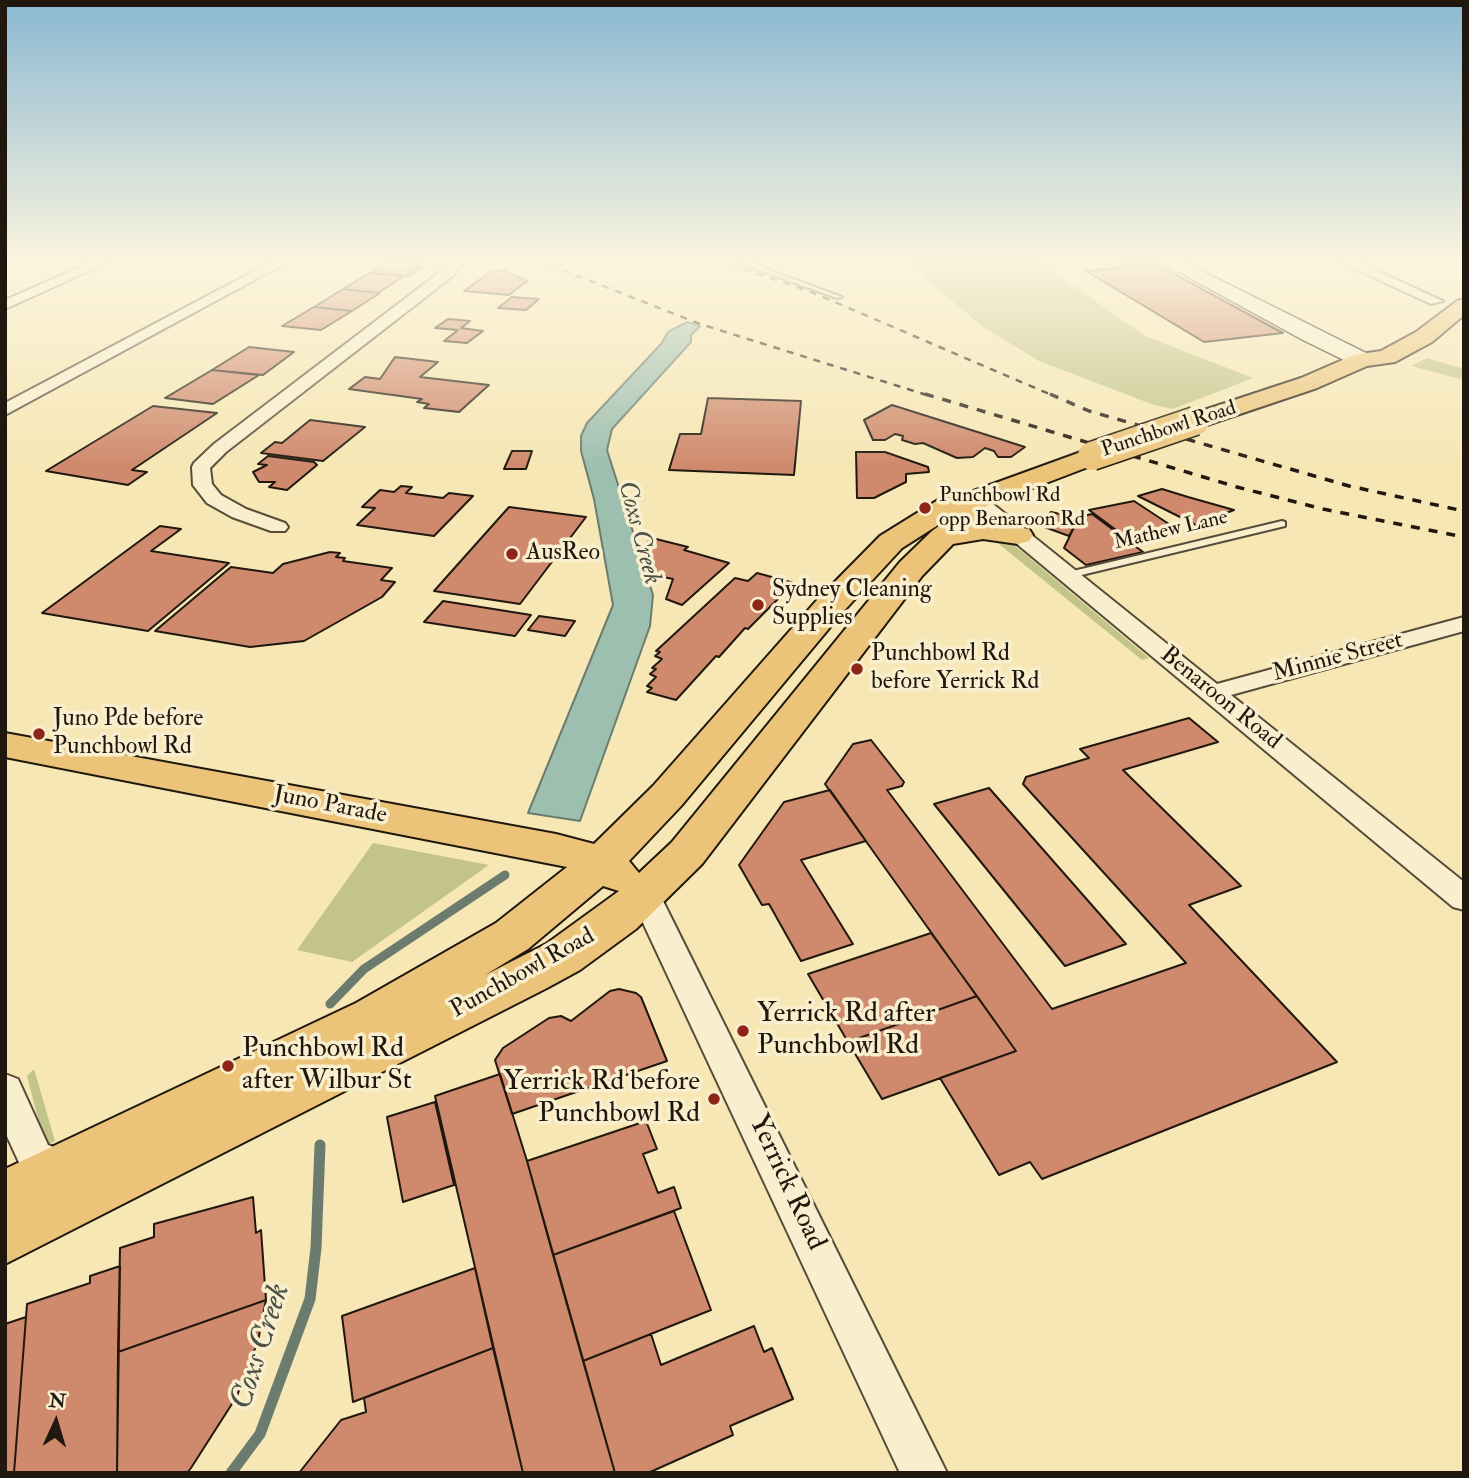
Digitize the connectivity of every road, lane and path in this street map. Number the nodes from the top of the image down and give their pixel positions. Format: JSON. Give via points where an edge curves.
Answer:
{"nodes":[{"id":1,"x":157,"y":329,"type":"edge"},
{"id":2,"x":375,"y":329,"type":"edge"},
{"id":3,"x":1297,"y":329,"type":"edge"},
{"id":4,"x":1394,"y":329,"type":"edge"},
{"id":5,"x":1435,"y":329,"type":"edge"},
{"id":6,"x":1310,"y":336,"type":"junction"},
{"id":7,"x":1362,"y":360,"type":"junction"},
{"id":8,"x":1316,"y":380,"type":"junction"},
{"id":9,"x":5,"y":410,"type":"edge"},
{"id":10,"x":976,"y":500,"type":"junction"},
{"id":11,"x":1282,"y":524,"type":"dead end"},
{"id":12,"x":278,"y":527,"type":"dead end"},
{"id":13,"x":1018,"y":536,"type":"junction"},
{"id":14,"x":943,"y":537,"type":"junction"},
{"id":15,"x":1069,"y":575,"type":"junction"},
{"id":16,"x":1464,"y":624,"type":"edge"},
{"id":17,"x":1212,"y":693,"type":"junction"},
{"id":18,"x":5,"y":744,"type":"edge"},
{"id":19,"x":600,"y":864,"type":"junction"},
{"id":20,"x":645,"y":894,"type":"junction"},
{"id":21,"x":1464,"y":899,"type":"edge"},
{"id":22,"x":11,"y":1100,"type":"edge"},
{"id":23,"x":67,"y":1168,"type":"junction"},
{"id":24,"x":5,"y":1198,"type":"edge"},
{"id":25,"x":5,"y":1236,"type":"edge"},
{"id":26,"x":924,"y":1473,"type":"edge"}],
"edges":[{"from":1,"to":9,"type":"street"},
{"from":2,"to":12,"type":"street","via":[[201,467],[203,485],[214,499]]},
{"from":3,"to":6,"type":"main road"},
{"from":4,"to":7,"type":"main road","name":"Punchbowl Road","via":[[1366,351]]},
{"from":5,"to":7,"type":"main road","name":"Punchbowl Road","via":[[1387,357]]},
{"from":6,"to":7,"type":"main road"},
{"from":6,"to":8,"type":"main road","via":[[1322,358]]},
{"from":7,"to":8,"type":"main road","name":"Punchbowl Road"},
{"from":8,"to":10,"type":"main road","name":"Punchbowl Road","bridge":true},
{"from":10,"to":13,"type":"street","name":"Benaroon Road"},
{"from":10,"to":14,"type":"main road","name":"Punchbowl Road","via":[[973,515]]},
{"from":10,"to":19,"type":"main road","name":"Punchbowl Road","via":[[934,513],[881,550],[667,796]]},
{"from":11,"to":15,"type":"lane","name":"Mathew Lane"},
{"from":13,"to":14,"type":"main road","via":[[983,530]]},
{"from":13,"to":15,"type":"street","name":"Benaroon Road"},
{"from":14,"to":20,"type":"main road","name":"Punchbowl Road","via":[[887,599],[703,834]]},
{"from":15,"to":17,"type":"street","name":"Benaroon Road"},
{"from":16,"to":17,"type":"street","name":"Minnie Street"},
{"from":17,"to":21,"type":"street","name":"Benaroon Road"},
{"from":18,"to":19,"type":"main road","name":"Juno Parade","via":[[556,849]]},
{"from":19,"to":20,"type":"main road","name":"Juno Parade"},
{"from":19,"to":23,"type":"main road","name":"Punchbowl Road","via":[[512,936],[417,994]]},
{"from":20,"to":25,"type":"main road","name":"Punchbowl Road","via":[[590,939],[530,975]]},
{"from":20,"to":26,"type":"street","name":"Yerrick Road"},
{"from":22,"to":23,"type":"street","via":[[35,1157]]},
{"from":23,"to":24,"type":"main road","name":"Punchbowl Road"}]}
